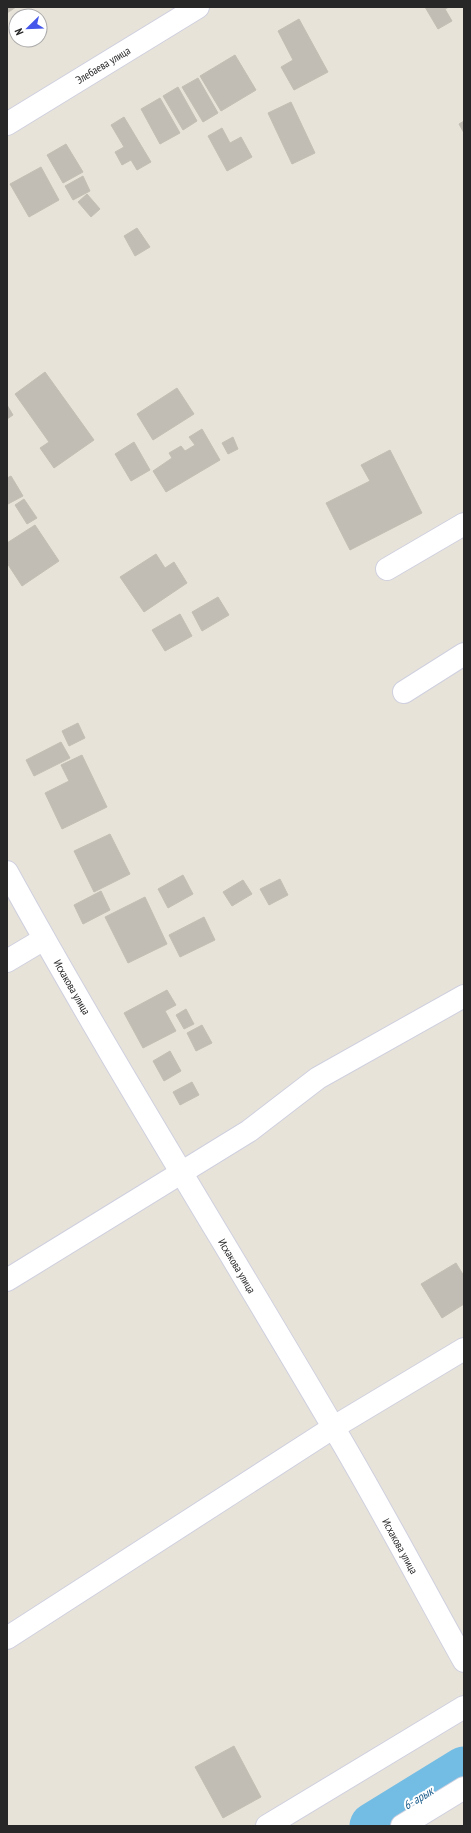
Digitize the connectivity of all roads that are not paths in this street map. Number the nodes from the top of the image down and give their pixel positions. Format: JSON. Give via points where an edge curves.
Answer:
{"nodes":[{"id":1,"x":198,"y":7,"type":"edge"},
{"id":2,"x":7,"y":124,"type":"edge"},
{"id":3,"x":464,"y":524,"type":"edge"},
{"id":4,"x":387,"y":569,"type":"dead end"},
{"id":5,"x":464,"y":654,"type":"edge"},
{"id":6,"x":404,"y":692,"type":"dead end"},
{"id":7,"x":7,"y":872,"type":"edge"},
{"id":8,"x":44,"y":939,"type":"junction"},
{"id":9,"x":7,"y":962,"type":"edge"},
{"id":10,"x":464,"y":996,"type":"edge"},
{"id":11,"x":182,"y":1174,"type":"junction"},
{"id":12,"x":7,"y":1280,"type":"edge"},
{"id":13,"x":464,"y":1349,"type":"edge"},
{"id":14,"x":334,"y":1427,"type":"junction"},
{"id":15,"x":7,"y":1638,"type":"edge"},
{"id":16,"x":464,"y":1661,"type":"edge"},
{"id":17,"x":464,"y":1708,"type":"edge"},
{"id":18,"x":464,"y":1788,"type":"edge"},
{"id":19,"x":266,"y":1826,"type":"edge"},
{"id":20,"x":402,"y":1826,"type":"edge"}],
"edges":[{"from":1,"to":2,"type":"street","name":"Элебаева улица"},
{"from":3,"to":4,"type":"street"},
{"from":5,"to":6,"type":"street"},
{"from":7,"to":8,"type":"street","name":"Исхакова улица"},
{"from":8,"to":9,"type":"street"},
{"from":8,"to":11,"type":"street","name":"Исхакова улица"},
{"from":10,"to":11,"type":"street","via":[[318,1078],[249,1131]]},
{"from":11,"to":12,"type":"street"},
{"from":11,"to":14,"type":"street","name":"Исхакова улица"},
{"from":13,"to":14,"type":"street"},
{"from":14,"to":15,"type":"street"},
{"from":14,"to":16,"type":"street","name":"Исхакова улица"},
{"from":17,"to":19,"type":"street"},
{"from":18,"to":20,"type":"street"}]}
